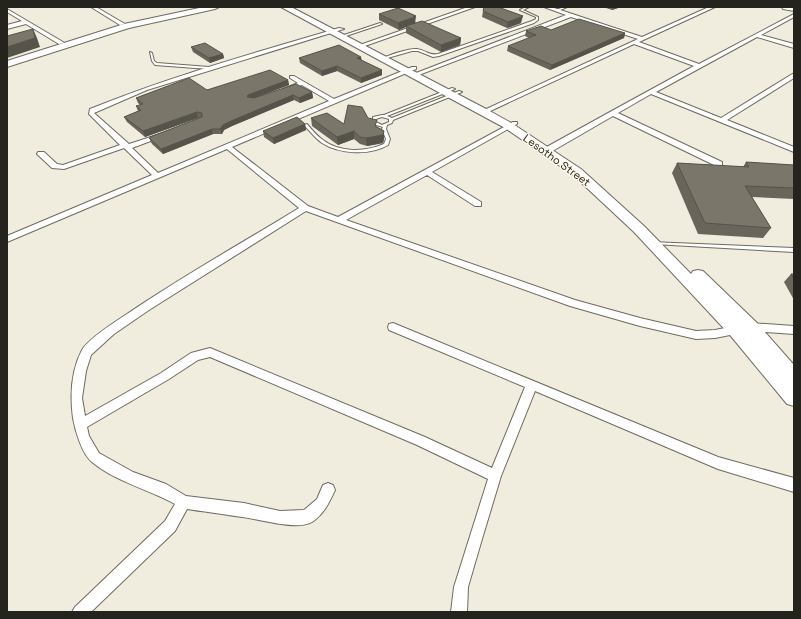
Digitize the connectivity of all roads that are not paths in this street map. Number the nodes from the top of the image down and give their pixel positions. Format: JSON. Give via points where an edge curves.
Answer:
{"nodes":[{"id":1,"x":93,"y":7,"type":"edge"},
{"id":2,"x":198,"y":7,"type":"edge"},
{"id":3,"x":215,"y":7,"type":"edge"},
{"id":4,"x":473,"y":7,"type":"edge"},
{"id":5,"x":528,"y":7,"type":"edge"},
{"id":6,"x":546,"y":7,"type":"edge"},
{"id":7,"x":566,"y":7,"type":"edge"},
{"id":8,"x":713,"y":7,"type":"edge"},
{"id":9,"x":786,"y":7,"type":"edge"},
{"id":10,"x":294,"y":8,"type":"edge"},
{"id":11,"x":794,"y":9,"type":"edge"},
{"id":12,"x":7,"y":10,"type":"edge"},
{"id":13,"x":557,"y":10,"type":"junction"},
{"id":14,"x":571,"y":15,"type":"junction"},
{"id":15,"x":794,"y":15,"type":"edge"},
{"id":16,"x":782,"y":21,"type":"junction"},
{"id":17,"x":26,"y":22,"type":"junction"},
{"id":18,"x":122,"y":24,"type":"junction"},
{"id":19,"x":381,"y":24,"type":"edge"},
{"id":20,"x":794,"y":24,"type":"edge"},
{"id":21,"x":7,"y":26,"type":"edge"},
{"id":22,"x":341,"y":32,"type":"junction"},
{"id":23,"x":756,"y":35,"type":"junction"},
{"id":24,"x":643,"y":39,"type":"junction"},
{"id":25,"x":61,"y":43,"type":"junction"},
{"id":26,"x":635,"y":43,"type":"junction"},
{"id":27,"x":364,"y":45,"type":"junction"},
{"id":28,"x":794,"y":46,"type":"edge"},
{"id":29,"x":151,"y":53,"type":"dead end"},
{"id":30,"x":387,"y":57,"type":"junction"},
{"id":31,"x":7,"y":60,"type":"edge"},
{"id":32,"x":7,"y":64,"type":"edge"},
{"id":33,"x":699,"y":66,"type":"junction"},
{"id":34,"x":209,"y":68,"type":"junction"},
{"id":35,"x":414,"y":71,"type":"junction"},
{"id":36,"x":794,"y":75,"type":"edge"},
{"id":37,"x":292,"y":77,"type":"dead end"},
{"id":38,"x":303,"y":83,"type":"junction"},
{"id":39,"x":282,"y":91,"type":"edge"},
{"id":40,"x":453,"y":92,"type":"junction"},
{"id":41,"x":651,"y":92,"type":"junction"},
{"id":42,"x":333,"y":101,"type":"junction"},
{"id":43,"x":488,"y":110,"type":"junction"},
{"id":44,"x":612,"y":113,"type":"junction"},
{"id":45,"x":385,"y":116,"type":"junction"},
{"id":46,"x":392,"y":119,"type":"junction"},
{"id":47,"x":721,"y":121,"type":"junction"},
{"id":48,"x":512,"y":124,"type":"junction"},
{"id":49,"x":306,"y":125,"type":"edge"},
{"id":50,"x":385,"y":126,"type":"junction"},
{"id":51,"x":172,"y":131,"type":"edge"},
{"id":52,"x":127,"y":146,"type":"junction"},
{"id":53,"x":228,"y":147,"type":"junction"},
{"id":54,"x":550,"y":149,"type":"junction"},
{"id":55,"x":794,"y":150,"type":"edge"},
{"id":56,"x":41,"y":154,"type":"dead end"},
{"id":57,"x":719,"y":164,"type":"edge"},
{"id":58,"x":426,"y":171,"type":"junction"},
{"id":59,"x":157,"y":176,"type":"junction"},
{"id":60,"x":478,"y":204,"type":"dead end"},
{"id":61,"x":306,"y":208,"type":"junction"},
{"id":62,"x":339,"y":220,"type":"junction"},
{"id":63,"x":7,"y":239,"type":"edge"},
{"id":64,"x":665,"y":242,"type":"junction"},
{"id":65,"x":652,"y":243,"type":"junction"},
{"id":66,"x":794,"y":250,"type":"edge"},
{"id":67,"x":750,"y":327,"type":"junction"},
{"id":68,"x":393,"y":328,"type":"dead end"},
{"id":69,"x":736,"y":330,"type":"junction"},
{"id":70,"x":794,"y":330,"type":"edge"},
{"id":71,"x":794,"y":377,"type":"edge"},
{"id":72,"x":532,"y":385,"type":"junction"},
{"id":73,"x":794,"y":398,"type":"edge"},
{"id":74,"x":80,"y":425,"type":"junction"},
{"id":75,"x":495,"y":476,"type":"junction"},
{"id":76,"x":794,"y":485,"type":"edge"},
{"id":77,"x":328,"y":490,"type":"dead end"},
{"id":78,"x":184,"y":502,"type":"junction"},
{"id":79,"x":80,"y":612,"type":"edge"},
{"id":80,"x":459,"y":612,"type":"edge"}],
"edges":[{"from":1,"to":18,"type":"street"},
{"from":2,"to":18,"type":"main road"},
{"from":3,"to":32,"type":"main road","via":[[127,26]]},
{"from":4,"to":27,"type":"street"},
{"from":5,"to":30,"type":"lane","via":[[521,10],[537,17],[534,22],[459,50],[434,56],[412,50]]},
{"from":6,"to":13,"type":"street"},
{"from":7,"to":13,"type":"lane"},
{"from":8,"to":24,"type":"street"},
{"from":9,"to":11,"type":"street"},
{"from":10,"to":22,"type":"main road","name":"Lesotho Street"},
{"from":12,"to":17,"type":"street"},
{"from":13,"to":14,"type":"street"},
{"from":14,"to":24,"type":"street"},
{"from":14,"to":35,"type":"street"},
{"from":15,"to":16,"type":"street"},
{"from":16,"to":20,"type":"street"},
{"from":16,"to":23,"type":"street"},
{"from":17,"to":21,"type":"street"},
{"from":17,"to":25,"type":"street"},
{"from":18,"to":25,"type":"main road"},
{"from":19,"to":22,"type":"lane"},
{"from":22,"to":27,"type":"main road","name":"Lesotho Street"},
{"from":22,"to":34,"type":"street"},
{"from":23,"to":28,"type":"street"},
{"from":23,"to":33,"type":"street"},
{"from":24,"to":26,"type":"street"},
{"from":25,"to":31,"type":"main road"},
{"from":26,"to":33,"type":"street"},
{"from":26,"to":43,"type":"street"},
{"from":27,"to":30,"type":"main road","name":"Lesotho Street"},
{"from":29,"to":34,"type":"lane","via":[[156,64]]},
{"from":30,"to":35,"type":"main road","name":"Lesotho Street"},
{"from":33,"to":41,"type":"street"},
{"from":34,"to":52,"type":"street","via":[[92,110],[91,113]]},
{"from":35,"to":40,"type":"main road","name":"Lesotho Street"},
{"from":35,"to":42,"type":"street"},
{"from":36,"to":47,"type":"street"},
{"from":37,"to":38,"type":"street"},
{"from":38,"to":39,"type":"street"},
{"from":38,"to":42,"type":"street"},
{"from":40,"to":43,"type":"main road","name":"Lesotho Street"},
{"from":40,"to":45,"type":"lane"},
{"from":40,"to":46,"type":"lane"},
{"from":41,"to":44,"type":"street"},
{"from":41,"to":47,"type":"street"},
{"from":42,"to":53,"type":"street"},
{"from":43,"to":48,"type":"main road","name":"Lesotho Street"},
{"from":44,"to":54,"type":"street"},
{"from":44,"to":57,"type":"street"},
{"from":45,"to":46,"type":"lane"},
{"from":45,"to":50,"type":"lane","via":[[376,117],[373,121]]},
{"from":46,"to":50,"type":"lane","via":[[392,122]]},
{"from":47,"to":55,"type":"street"},
{"from":48,"to":54,"type":"main road","name":"Lesotho Street"},
{"from":48,"to":58,"type":"street"},
{"from":49,"to":50,"type":"lane","via":[[323,142],[335,147],[366,151],[386,145],[388,140]]},
{"from":51,"to":52,"type":"street"},
{"from":52,"to":56,"type":"street","via":[[64,167],[55,166]]},
{"from":52,"to":59,"type":"street"},
{"from":53,"to":59,"type":"street"},
{"from":53,"to":61,"type":"street"},
{"from":54,"to":64,"type":"main road","name":"Lesotho Street","via":[[583,167]]},
{"from":54,"to":65,"type":"main road","name":"Lesotho Street"},
{"from":58,"to":60,"type":"street"},
{"from":58,"to":62,"type":"street"},
{"from":59,"to":63,"type":"street"},
{"from":61,"to":62,"type":"street"},
{"from":61,"to":74,"type":"street","via":[[145,307],[110,331],[87,352],[80,371],[76,398]]},
{"from":62,"to":69,"type":"street","via":[[434,255],[640,322],[696,335]]},
{"from":64,"to":65,"type":"lane"},
{"from":64,"to":66,"type":"lane"},
{"from":64,"to":67,"type":"main road","name":"Lesotho Street"},
{"from":65,"to":69,"type":"main road","name":"Lesotho Street"},
{"from":67,"to":69,"type":"street"},
{"from":67,"to":70,"type":"street"},
{"from":67,"to":71,"type":"main road","name":"Lesotho Street"},
{"from":68,"to":72,"type":"street"},
{"from":69,"to":73,"type":"main road","name":"Lesotho Street"},
{"from":72,"to":75,"type":"street"},
{"from":72,"to":76,"type":"street","via":[[718,463]]},
{"from":74,"to":75,"type":"street","via":[[195,356],[210,352],[420,441]]},
{"from":74,"to":78,"type":"street","via":[[84,438],[96,457],[129,477],[161,489]]},
{"from":75,"to":80,"type":"street","via":[[461,587]]},
{"from":77,"to":78,"type":"street","via":[[322,504],[307,517],[280,518]]},
{"from":78,"to":79,"type":"street","via":[[170,526]]}]}
